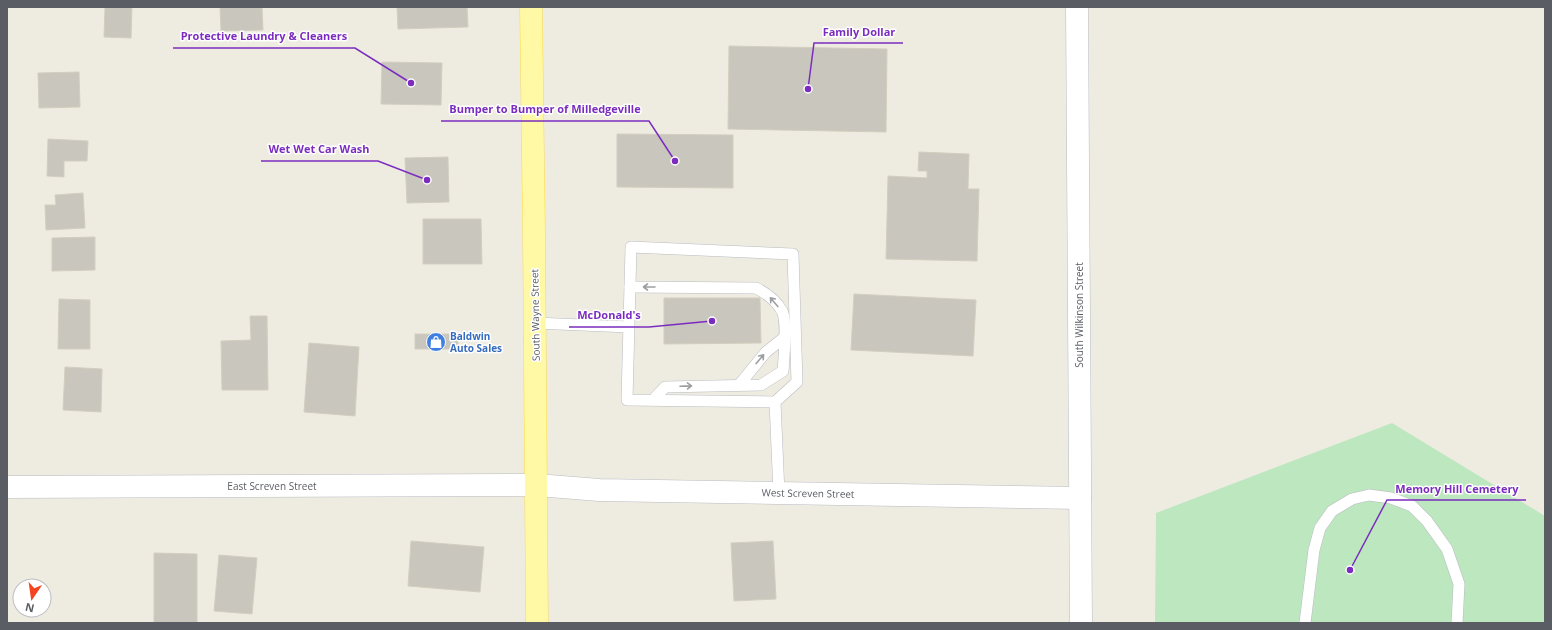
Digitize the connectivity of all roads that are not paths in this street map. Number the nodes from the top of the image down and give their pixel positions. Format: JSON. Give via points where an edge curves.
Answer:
{"nodes":[{"id":1,"x":531,"y":7,"type":"edge"},
{"id":2,"x":1077,"y":7,"type":"edge"},
{"id":3,"x":630,"y":287,"type":"junction"},
{"id":4,"x":535,"y":323,"type":"junction"},
{"id":5,"x":629,"y":327,"type":"junction"},
{"id":6,"x":785,"y":337,"type":"junction"},
{"id":7,"x":739,"y":385,"type":"junction"},
{"id":8,"x":653,"y":400,"type":"junction"},
{"id":9,"x":775,"y":402,"type":"junction"},
{"id":10,"x":537,"y":485,"type":"junction"},
{"id":11,"x":7,"y":487,"type":"edge"},
{"id":12,"x":779,"y":493,"type":"junction"},
{"id":13,"x":1080,"y":498,"type":"junction"},
{"id":14,"x":537,"y":623,"type":"edge"},
{"id":15,"x":1081,"y":623,"type":"edge"},
{"id":16,"x":1306,"y":623,"type":"edge"},
{"id":17,"x":1457,"y":623,"type":"edge"}],
"edges":[{"from":1,"to":4,"type":"main road","name":"South Wayne Street"},
{"from":2,"to":13,"type":"street","name":"South Wilkinson Street"},
{"from":3,"to":5,"type":"lane"},
{"from":6,"to":3,"type":"lane","one_way":true,"via":[[783,312],[768,294],[756,288]]},
{"from":3,"to":9,"type":"lane","via":[[631,247],[793,254],[797,382]]},
{"from":4,"to":5,"type":"lane"},
{"from":4,"to":10,"type":"main road","name":"South Wayne Street"},
{"from":5,"to":8,"type":"lane","via":[[627,400]]},
{"from":7,"to":6,"type":"lane","one_way":true,"via":[[766,352]]},
{"from":6,"to":7,"type":"lane","via":[[783,371],[761,385]]},
{"from":8,"to":7,"type":"lane","one_way":true,"via":[[666,387]]},
{"from":8,"to":9,"type":"lane"},
{"from":9,"to":12,"type":"lane"},
{"from":10,"to":11,"type":"street","name":"East Screven Street"},
{"from":10,"to":12,"type":"street","name":"West Screven Street","via":[[599,490]]},
{"from":10,"to":14,"type":"main road","name":"South Wayne Street"},
{"from":12,"to":13,"type":"street","name":"West Screven Street"},
{"from":13,"to":15,"type":"street","name":"South Wilkinson Street"},
{"from":16,"to":17,"type":"lane","via":[[1314,550],[1320,528],[1332,511],[1352,499],[1369,495],[1391,498],[1412,506],[1427,521],[1447,549],[1459,584]]}]}
